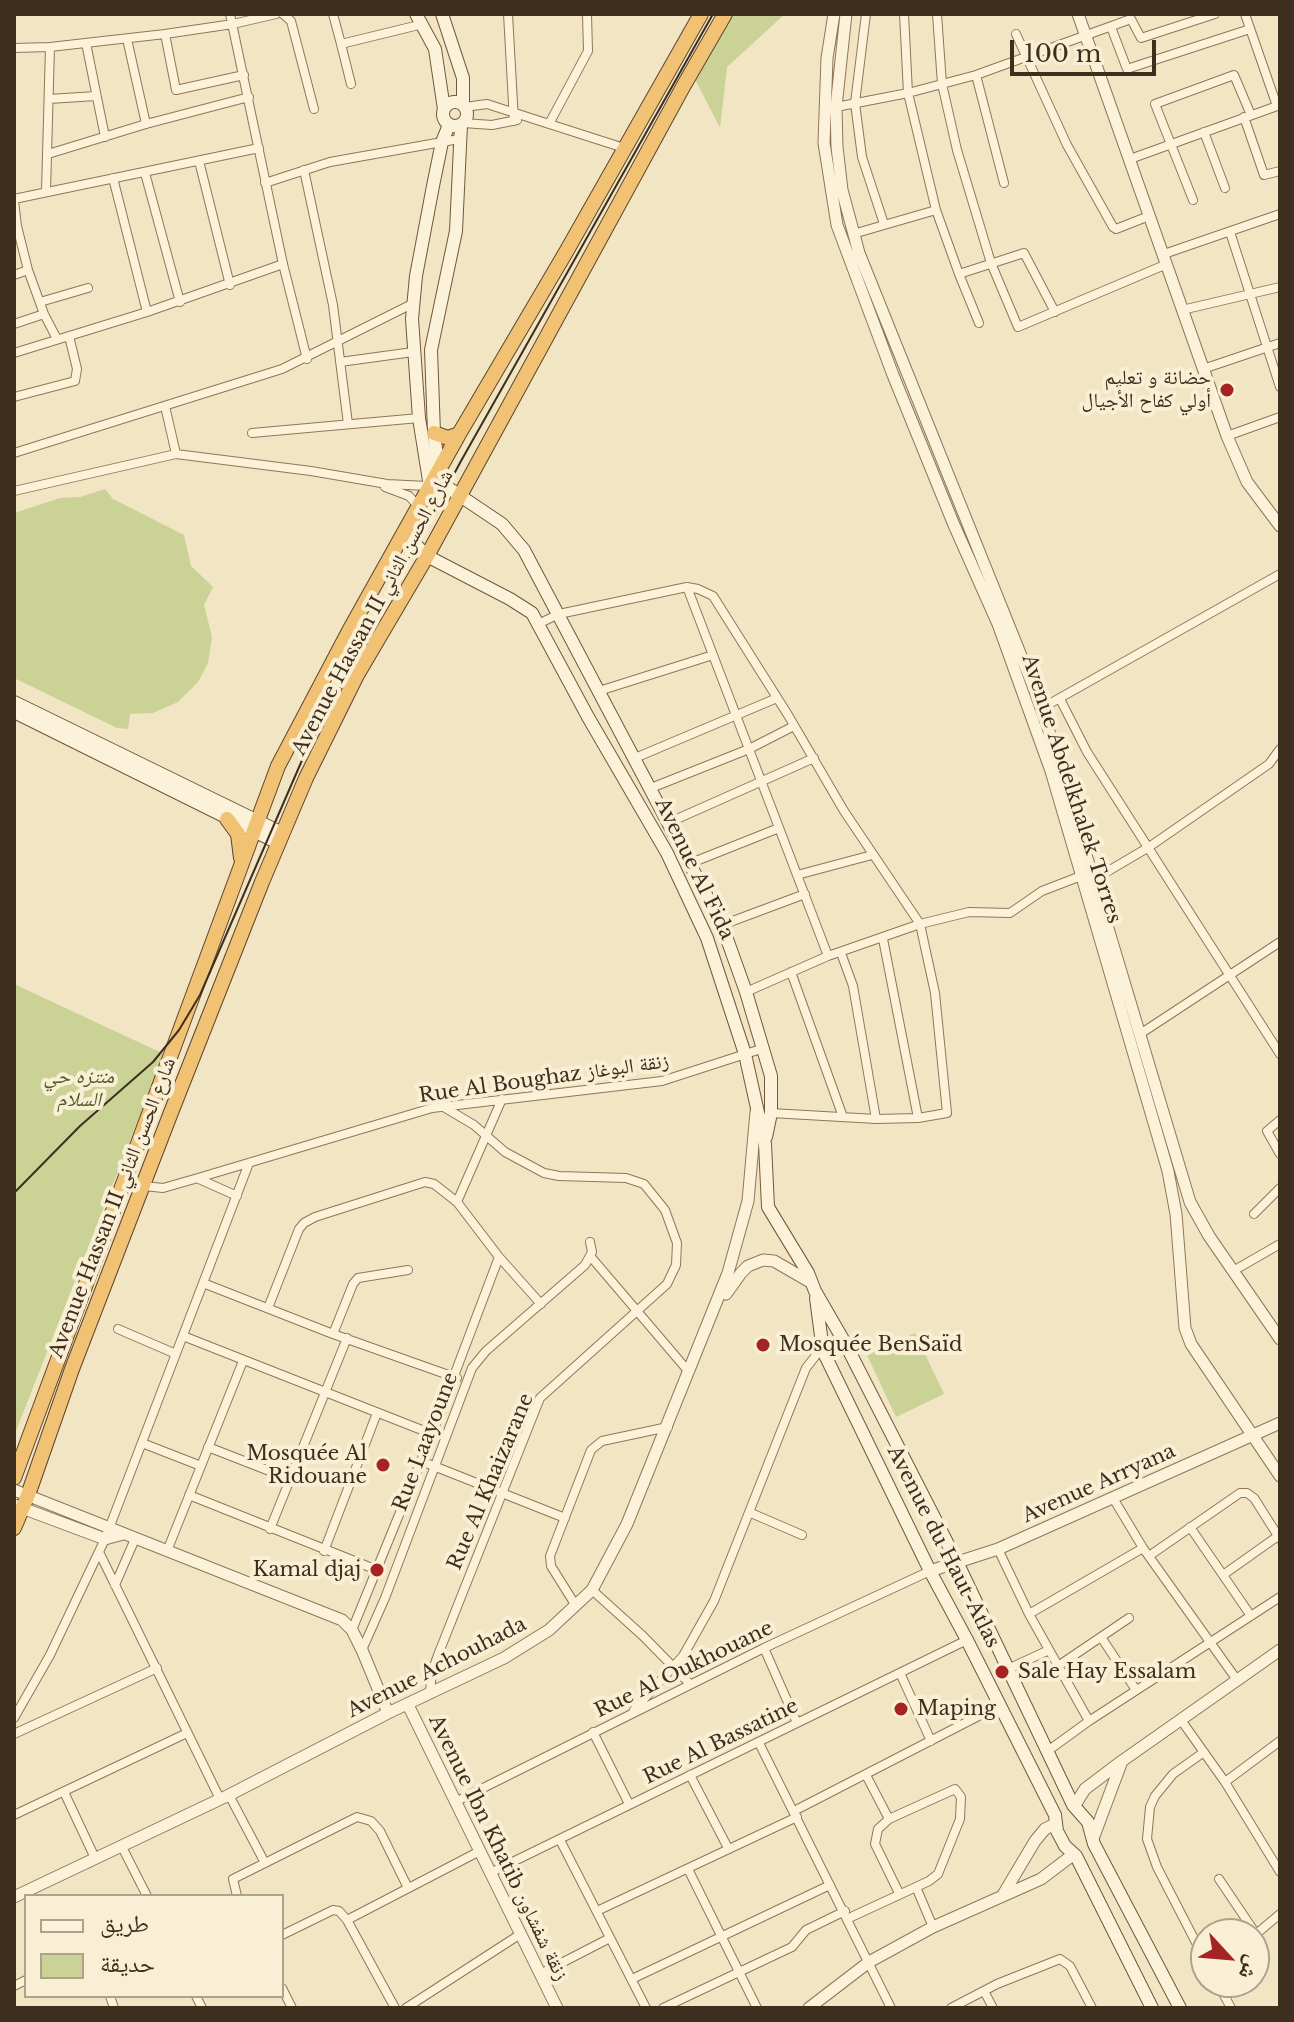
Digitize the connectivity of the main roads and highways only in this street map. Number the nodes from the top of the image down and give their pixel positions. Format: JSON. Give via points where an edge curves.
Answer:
{"nodes":[{"id":1,"x":442,"y":14,"type":"edge"},
{"id":2,"x":701,"y":14,"type":"edge"},
{"id":3,"x":725,"y":14,"type":"edge"},
{"id":4,"x":419,"y":19,"type":"edge"},
{"id":5,"x":464,"y":106,"type":"junction"},
{"id":6,"x":444,"y":109,"type":"junction"},
{"id":7,"x":458,"y":124,"type":"junction"},
{"id":8,"x":434,"y":433,"type":"junction"},
{"id":9,"x":459,"y":434,"type":"junction"},
{"id":10,"x":439,"y":472,"type":"junction"},
{"id":11,"x":430,"y":487,"type":"junction"},
{"id":12,"x":453,"y":491,"type":"junction"},
{"id":13,"x":404,"y":533,"type":"junction"},
{"id":14,"x":427,"y":556,"type":"junction"},
{"id":15,"x":14,"y":702,"type":"edge"},
{"id":16,"x":607,"y":706,"type":"junction"},
{"id":17,"x":14,"y":712,"type":"edge"},
{"id":18,"x":588,"y":717,"type":"junction"},
{"id":19,"x":227,"y":819,"type":"junction"},
{"id":20,"x":255,"y":827,"type":"junction"},
{"id":21,"x":280,"y":838,"type":"junction"},
{"id":22,"x":241,"y":862,"type":"junction"},
{"id":23,"x":757,"y":1105,"type":"junction"},
{"id":24,"x":772,"y":1107,"type":"junction"},
{"id":25,"x":765,"y":1144,"type":"junction"},
{"id":26,"x":813,"y":1287,"type":"junction"},
{"id":27,"x":14,"y":1478,"type":"edge"},
{"id":28,"x":20,"y":1500,"type":"edge"},
{"id":29,"x":14,"y":1528,"type":"edge"},
{"id":30,"x":1074,"y":1805,"type":"junction"},
{"id":31,"x":1055,"y":1819,"type":"junction"},
{"id":32,"x":1094,"y":1840,"type":"junction"},
{"id":33,"x":1075,"y":1855,"type":"junction"},
{"id":34,"x":1152,"y":2008,"type":"edge"},
{"id":35,"x":1180,"y":2008,"type":"edge"}],
"edges":[{"from":1,"to":5,"type":"main road","via":[[463,78]]},
{"from":2,"to":9,"type":"highway","name":"Avenue Hassan II شارع الحسن الثاني"},
{"from":3,"to":12,"type":"highway","name":"Avenue Hassan II شارع الحسن الثاني"},
{"from":4,"to":6,"type":"main road","via":[[438,60]]},
{"from":5,"to":6,"type":"main road","via":[[454,101]]},
{"from":5,"to":7,"type":"main road","via":[[467,114]]},
{"from":6,"to":7,"type":"main road","via":[[442,116]]},
{"from":7,"to":8,"type":"main road","via":[[456,231],[431,350]]},
{"from":7,"to":11,"type":"main road","via":[[442,142],[414,303],[413,352]]},
{"from":8,"to":9,"type":"highway","via":[[448,438]]},
{"from":8,"to":10,"type":"main road"},
{"from":9,"to":10,"type":"highway","name":"Avenue Hassan II شارع الحسن الثاني"},
{"from":10,"to":11,"type":"highway","name":"Avenue Hassan II شارع الحسن الثاني"},
{"from":10,"to":12,"type":"main road"},
{"from":11,"to":13,"type":"highway","name":"Avenue Hassan II شارع الحسن الثاني"},
{"from":12,"to":14,"type":"highway","name":"Avenue Hassan II شارع الحسن الثاني"},
{"from":12,"to":16,"type":"main road","name":"Avenue Al Fida","via":[[514,536]]},
{"from":13,"to":14,"type":"main road","name":"Avenue Al Fida"},
{"from":13,"to":20,"type":"highway","name":"Avenue Hassan II شارع الحسن الثاني","via":[[292,737]]},
{"from":14,"to":18,"type":"main road","name":"Avenue Al Fida","via":[[532,613]]},
{"from":14,"to":21,"type":"highway","name":"Avenue Hassan II شارع الحسن الثاني","via":[[357,675]]},
{"from":15,"to":20,"type":"main road"},
{"from":16,"to":18,"type":"main road"},
{"from":16,"to":24,"type":"main road","name":"Avenue Al Fida","via":[[722,925],[764,1048]]},
{"from":17,"to":19,"type":"main road"},
{"from":18,"to":23,"type":"main road","name":"Avenue Al Fida","via":[[685,887],[721,975]]},
{"from":19,"to":20,"type":"main road"},
{"from":19,"to":22,"type":"highway","via":[[241,843]]},
{"from":20,"to":21,"type":"main road"},
{"from":20,"to":22,"type":"highway","name":"Avenue Hassan II شارع الحسن الثاني"},
{"from":21,"to":28,"type":"highway","name":"Avenue Hassan II شارع الحسن الثاني"},
{"from":22,"to":27,"type":"highway","name":"Avenue Hassan II شارع الحسن الثاني"},
{"from":23,"to":24,"type":"main road"},
{"from":23,"to":25,"type":"main road"},
{"from":24,"to":25,"type":"main road","name":"Avenue Al Fida"},
{"from":25,"to":26,"type":"main road","name":"Avenue du Haut-Atlas","via":[[768,1207]]},
{"from":26,"to":30,"type":"main road","name":"Avenue du Haut-Atlas","via":[[958,1564]]},
{"from":26,"to":31,"type":"main road","name":"Avenue du Haut-Atlas","via":[[823,1351]]},
{"from":28,"to":29,"type":"highway","name":"Avenue Hassan II شارع الحسن الثاني"},
{"from":30,"to":31,"type":"main road","via":[[1059,1809]]},
{"from":30,"to":32,"type":"main road","via":[[1085,1815]]},
{"from":31,"to":33,"type":"main road","via":[[1061,1840]]},
{"from":32,"to":33,"type":"main road","via":[[1090,1852]]},
{"from":32,"to":35,"type":"main road"},
{"from":33,"to":34,"type":"main road"}]}
